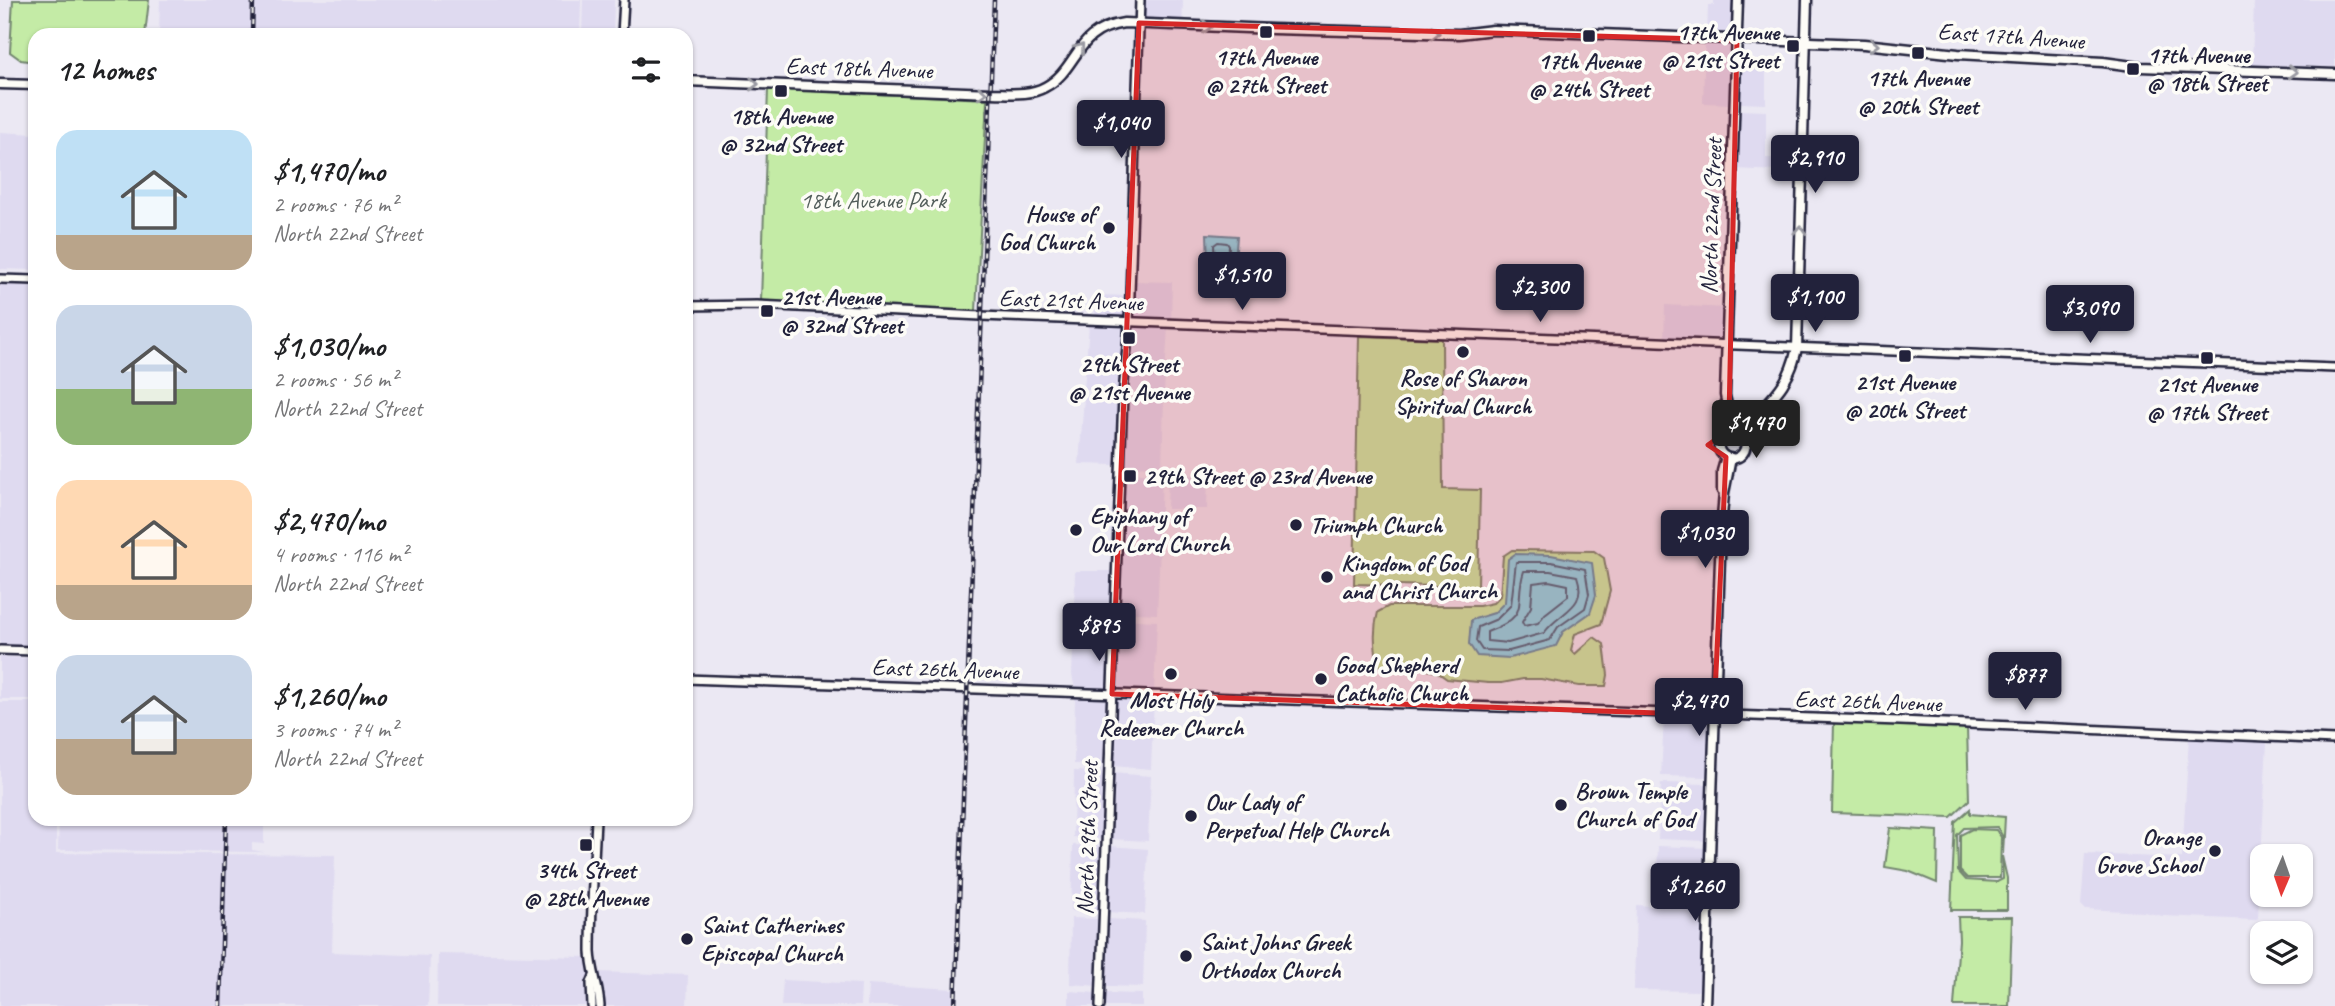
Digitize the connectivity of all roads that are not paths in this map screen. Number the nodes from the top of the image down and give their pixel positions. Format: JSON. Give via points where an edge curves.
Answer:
{"nodes":[{"id":1,"x":624,"y":0,"type":"edge"},
{"id":2,"x":1140,"y":0,"type":"edge"},
{"id":3,"x":1738,"y":0,"type":"edge"},
{"id":4,"x":1807,"y":0,"type":"edge"},
{"id":5,"x":1139,"y":23,"type":"junction"},
{"id":6,"x":622,"y":28,"type":"edge"},
{"id":7,"x":1737,"y":40,"type":"junction"},
{"id":8,"x":1806,"y":42,"type":"junction"},
{"id":9,"x":2335,"y":74,"type":"edge"},
{"id":10,"x":693,"y":81,"type":"edge"},
{"id":11,"x":0,"y":84,"type":"edge"},
{"id":12,"x":28,"y":85,"type":"edge"},
{"id":13,"x":1031,"y":92,"type":"joint"},
{"id":14,"x":0,"y":279,"type":"edge"},
{"id":15,"x":28,"y":280,"type":"edge"},
{"id":16,"x":693,"y":306,"type":"edge"},
{"id":17,"x":1129,"y":322,"type":"junction"},
{"id":18,"x":1726,"y":345,"type":"junction"},
{"id":19,"x":1797,"y":348,"type":"junction"},
{"id":20,"x":2335,"y":368,"type":"edge"},
{"id":21,"x":1725,"y":433,"type":"junction"},
{"id":22,"x":1744,"y":437,"type":"junction"},
{"id":23,"x":1729,"y":458,"type":"junction"},
{"id":24,"x":0,"y":650,"type":"edge"},
{"id":25,"x":28,"y":651,"type":"edge"},
{"id":26,"x":693,"y":679,"type":"edge"},
{"id":27,"x":1112,"y":694,"type":"junction"},
{"id":28,"x":1714,"y":715,"type":"junction"},
{"id":29,"x":2335,"y":740,"type":"edge"},
{"id":30,"x":596,"y":826,"type":"edge"},
{"id":31,"x":594,"y":976,"type":"junction"},
{"id":32,"x":592,"y":1006,"type":"edge"},
{"id":33,"x":600,"y":1006,"type":"edge"},
{"id":34,"x":1100,"y":1006,"type":"edge"},
{"id":35,"x":1706,"y":1006,"type":"edge"}],
"edges":[{"from":1,"to":6,"type":"street"},
{"from":2,"to":5,"type":"street","name":"North 29th Street"},
{"from":3,"to":7,"type":"main road","name":"North 22nd Street"},
{"from":4,"to":8,"type":"main road"},
{"from":5,"to":7,"type":"main road","name":"East 17th Avenue","one_way":true},
{"from":13,"to":5,"type":"main road","name":"East 17th Avenue","one_way":true,"via":[[1056,79],[1085,42],[1103,28]]},
{"from":5,"to":17,"type":"street","name":"North 29th Street"},
{"from":7,"to":8,"type":"main road","name":"East 17th Avenue"},
{"from":7,"to":18,"type":"main road","name":"North 22nd Street"},
{"from":8,"to":9,"type":"main road","name":"East 17th Avenue","one_way":true,"via":[[2140,67]]},
{"from":19,"to":8,"type":"main road","one_way":true},
{"from":10,"to":13,"type":"main road","name":"East 18th Avenue","one_way":true},
{"from":11,"to":12,"type":"main road"},
{"from":14,"to":15,"type":"street"},
{"from":16,"to":17,"type":"street","name":"East 21st Avenue"},
{"from":17,"to":18,"type":"street","name":"East 21st Avenue"},
{"from":17,"to":27,"type":"street","name":"North 29th Street"},
{"from":18,"to":19,"type":"street","name":"East 21st Avenue"},
{"from":18,"to":21,"type":"main road","name":"North 22nd Street","via":[[1729,418]]},
{"from":19,"to":20,"type":"street","name":"East 21st Avenue"},
{"from":19,"to":22,"type":"main road","via":[[1784,383],[1754,417]]},
{"from":21,"to":22,"type":"main road","via":[[1734,431]]},
{"from":21,"to":23,"type":"main road","via":[[1718,445]]},
{"from":22,"to":23,"type":"main road","via":[[1744,453]]},
{"from":23,"to":28,"type":"main road","via":[[1721,488]]},
{"from":24,"to":25,"type":"street"},
{"from":26,"to":27,"type":"street","name":"East 26th Avenue"},
{"from":27,"to":28,"type":"street","name":"East 26th Avenue"},
{"from":27,"to":34,"type":"street","name":"North 29th Street"},
{"from":28,"to":29,"type":"street","name":"East 26th Avenue"},
{"from":28,"to":35,"type":"main road"},
{"from":30,"to":31,"type":"street"},
{"from":31,"to":32,"type":"street"},
{"from":31,"to":33,"type":"street"}]}
